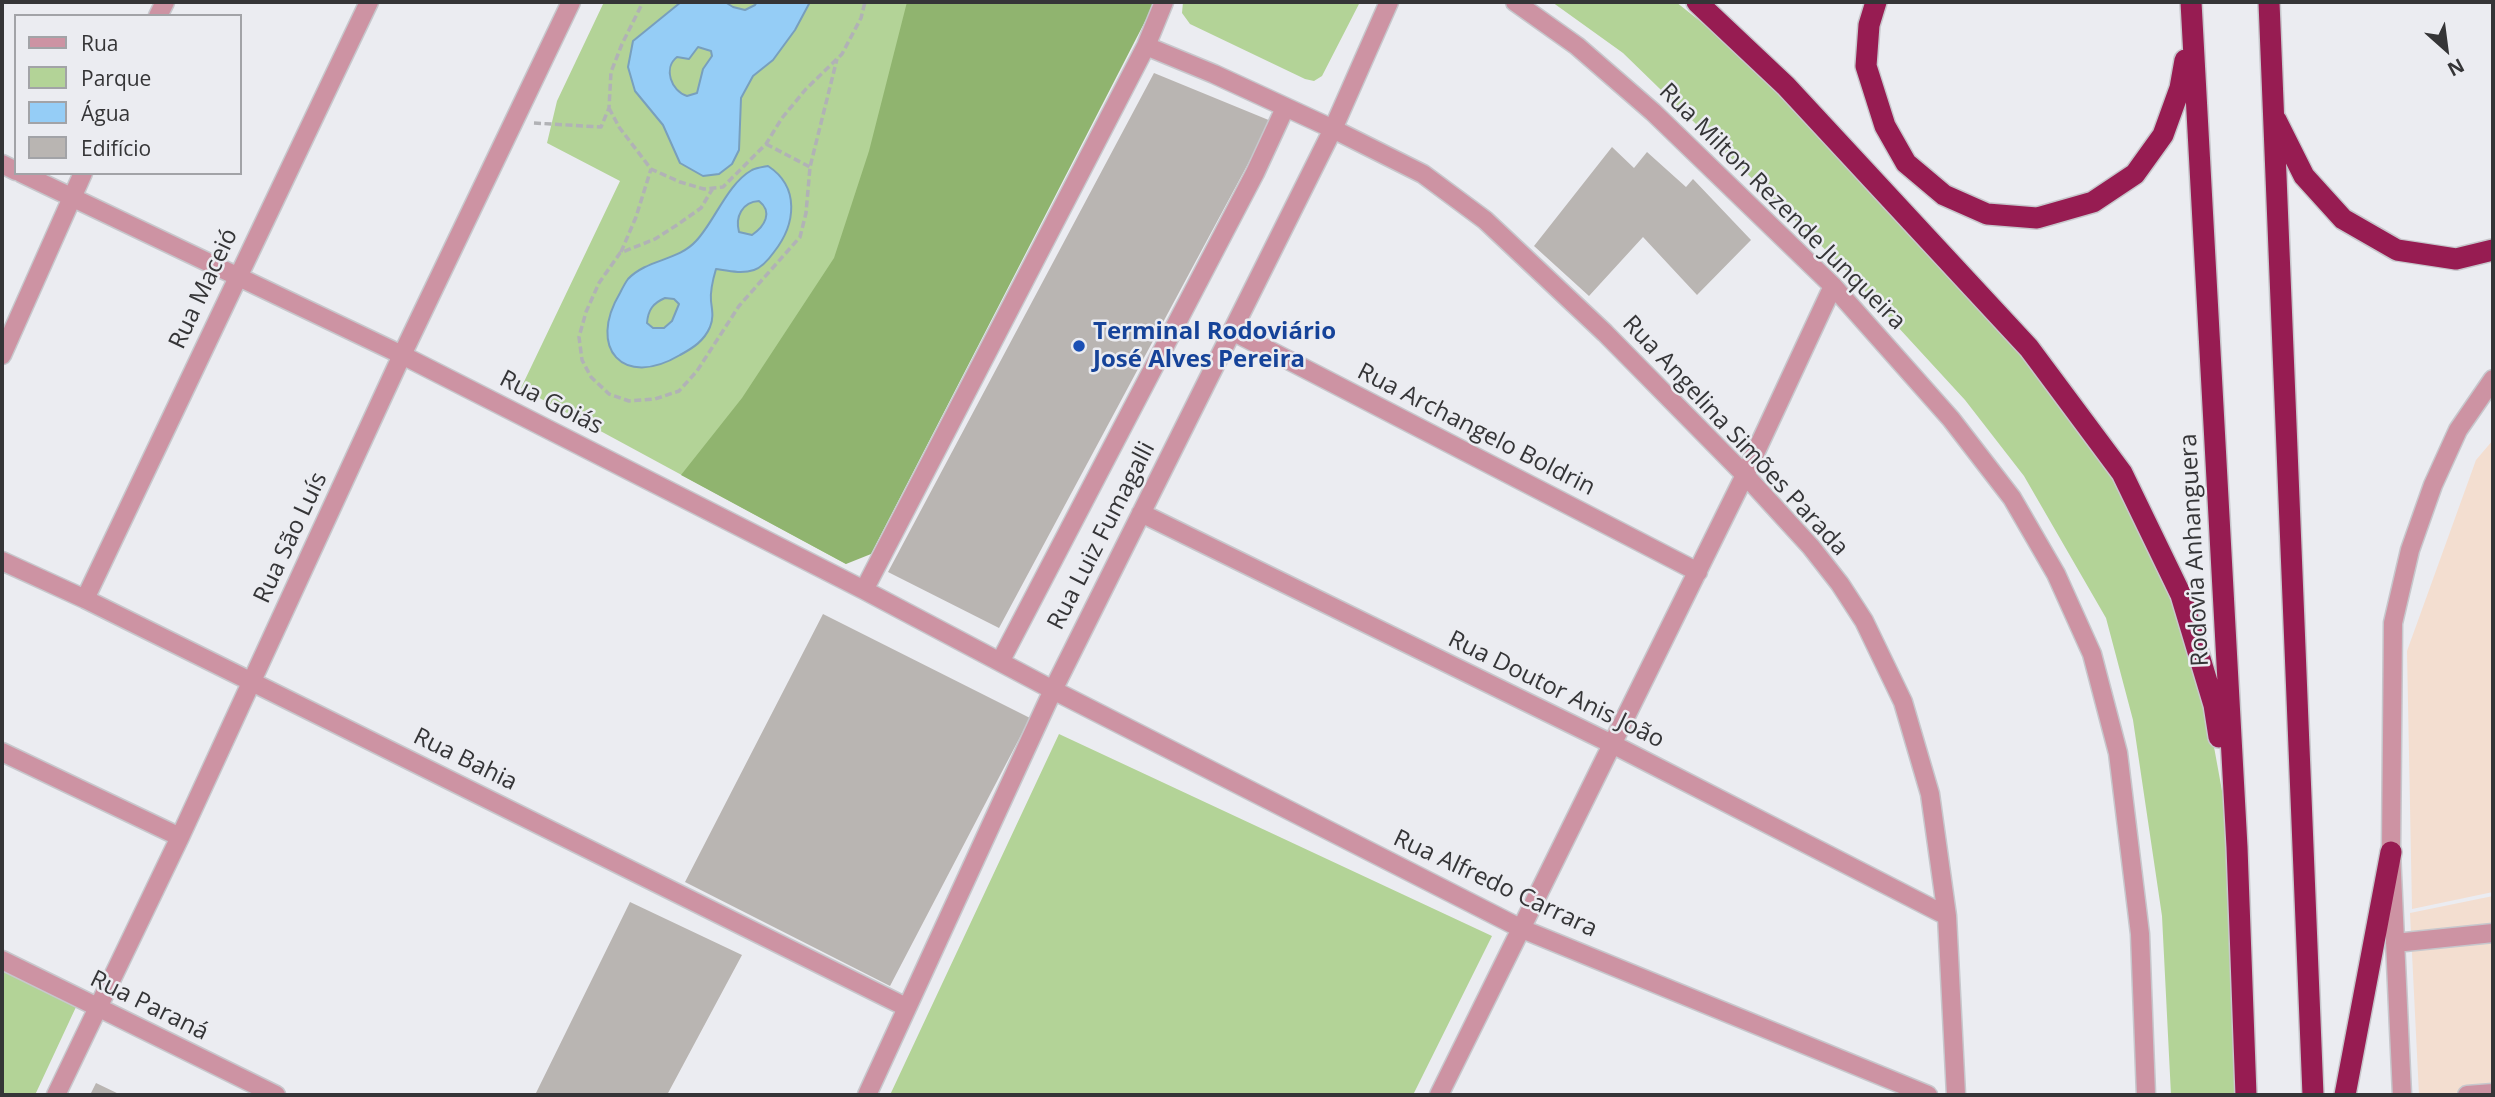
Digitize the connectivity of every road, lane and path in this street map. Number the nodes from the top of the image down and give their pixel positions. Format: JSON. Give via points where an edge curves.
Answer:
{"nodes":[{"id":1,"x":369,"y":2,"type":"edge"},
{"id":2,"x":571,"y":2,"type":"edge"},
{"id":3,"x":643,"y":2,"type":"edge"},
{"id":4,"x":865,"y":2,"type":"edge"},
{"id":5,"x":1164,"y":2,"type":"edge"},
{"id":6,"x":1388,"y":2,"type":"edge"},
{"id":7,"x":1515,"y":2,"type":"edge"},
{"id":8,"x":1698,"y":2,"type":"edge"},
{"id":9,"x":1876,"y":2,"type":"edge"},
{"id":10,"x":2191,"y":2,"type":"edge"},
{"id":11,"x":2270,"y":2,"type":"edge"},
{"id":12,"x":2192,"y":23,"type":"junction"},
{"id":13,"x":1146,"y":46,"type":"junction"},
{"id":14,"x":837,"y":59,"type":"junction"},
{"id":15,"x":609,"y":107,"type":"junction"},
{"id":16,"x":1285,"y":108,"type":"junction"},
{"id":17,"x":2273,"y":113,"type":"junction"},
{"id":18,"x":514,"y":122,"type":"junction"},
{"id":19,"x":1333,"y":129,"type":"junction"},
{"id":20,"x":766,"y":144,"type":"junction"},
{"id":21,"x":810,"y":167,"type":"junction"},
{"id":22,"x":651,"y":169,"type":"junction"},
{"id":23,"x":25,"y":175,"type":"edge"},
{"id":24,"x":82,"y":175,"type":"edge"},
{"id":25,"x":713,"y":188,"type":"junction"},
{"id":26,"x":71,"y":199,"type":"junction"},
{"id":27,"x":2493,"y":250,"type":"edge"},
{"id":28,"x":620,"y":253,"type":"junction"},
{"id":29,"x":237,"y":277,"type":"junction"},
{"id":30,"x":1833,"y":286,"type":"junction"},
{"id":31,"x":1232,"y":331,"type":"junction"},
{"id":32,"x":2,"y":355,"type":"edge"},
{"id":33,"x":402,"y":355,"type":"junction"},
{"id":34,"x":2493,"y":379,"type":"edge"},
{"id":35,"x":1745,"y":475,"type":"junction"},
{"id":36,"x":1141,"y":513,"type":"junction"},
{"id":37,"x":2,"y":561,"type":"edge"},
{"id":38,"x":1698,"y":572,"type":"junction"},
{"id":39,"x":864,"y":590,"type":"junction"},
{"id":40,"x":85,"y":598,"type":"junction"},
{"id":41,"x":1000,"y":662,"type":"junction"},
{"id":42,"x":251,"y":681,"type":"junction"},
{"id":43,"x":1053,"y":690,"type":"junction"},
{"id":44,"x":1614,"y":746,"type":"junction"},
{"id":45,"x":2,"y":752,"type":"edge"},
{"id":46,"x":180,"y":837,"type":"junction"},
{"id":47,"x":2237,"y":847,"type":"junction"},
{"id":48,"x":2391,"y":852,"type":"junction"},
{"id":49,"x":1947,"y":915,"type":"junction"},
{"id":50,"x":1522,"y":929,"type":"junction"},
{"id":51,"x":2493,"y":933,"type":"edge"},
{"id":52,"x":2395,"y":943,"type":"junction"},
{"id":53,"x":2,"y":960,"type":"edge"},
{"id":54,"x":906,"y":1007,"type":"junction"},
{"id":55,"x":97,"y":1009,"type":"junction"},
{"id":56,"x":2493,"y":1093,"type":"edge"},
{"id":57,"x":56,"y":1095,"type":"edge"},
{"id":58,"x":276,"y":1095,"type":"edge"},
{"id":59,"x":867,"y":1095,"type":"edge"},
{"id":60,"x":1439,"y":1095,"type":"edge"},
{"id":61,"x":1928,"y":1095,"type":"edge"},
{"id":62,"x":1956,"y":1095,"type":"edge"},
{"id":63,"x":2146,"y":1095,"type":"edge"},
{"id":64,"x":2246,"y":1095,"type":"edge"},
{"id":65,"x":2313,"y":1095,"type":"edge"},
{"id":66,"x":2346,"y":1095,"type":"edge"},
{"id":67,"x":2402,"y":1095,"type":"edge"},
{"id":68,"x":2467,"y":1095,"type":"edge"}],
"edges":[{"from":1,"to":29,"type":"street","name":"Rua Maceió"},
{"from":2,"to":18,"type":"street","name":"Rua São Luís"},
{"from":3,"to":15,"type":"path","via":[[611,72]]},
{"from":4,"to":14,"type":"path"},
{"from":5,"to":13,"type":"street"},
{"from":6,"to":19,"type":"street","name":"Rua Luiz Fumagalli"},
{"from":7,"to":30,"type":"street","name":"Rua Milton Rezende Junqueira","via":[[1577,46],[1653,112]]},
{"from":8,"to":47,"type":"highway","via":[[1786,86],[2029,348],[2122,473],[2181,595],[2214,705]]},
{"from":9,"to":12,"type":"highway","via":[[1866,66],[1885,126],[1906,163],[1944,195],[1987,214],[2037,218],[2093,202],[2135,174],[2163,135],[2180,88]]},
{"from":10,"to":12,"type":"highway","name":"Rodovia Anhanguera"},
{"from":11,"to":17,"type":"highway"},
{"from":12,"to":47,"type":"highway","name":"Rodovia Anhanguera"},
{"from":13,"to":16,"type":"street","name":"Rua Angelina Simões Parada"},
{"from":13,"to":39,"type":"street"},
{"from":14,"to":20,"type":"path","via":[[790,108]]},
{"from":14,"to":21,"type":"path"},
{"from":15,"to":18,"type":"path","via":[[601,127]]},
{"from":15,"to":22,"type":"path"},
{"from":16,"to":19,"type":"street","name":"Rua Angelina Simões Parada"},
{"from":16,"to":41,"type":"street"},
{"from":17,"to":27,"type":"highway","via":[[2304,176],[2343,219],[2397,250],[2456,260]]},
{"from":17,"to":65,"type":"highway"},
{"from":18,"to":33,"type":"street","name":"Rua São Luís"},
{"from":19,"to":31,"type":"street","name":"Rua Luiz Fumagalli"},
{"from":19,"to":35,"type":"street","name":"Rua Angelina Simões Parada","via":[[1423,174],[1485,220]]},
{"from":20,"to":21,"type":"path"},
{"from":20,"to":25,"type":"path","via":[[723,187]]},
{"from":21,"to":28,"type":"path","via":[[800,237],[739,306],[697,371],[678,391],[655,399],[629,401],[609,394],[591,377],[582,360],[579,337],[586,312]]},
{"from":22,"to":25,"type":"path","via":[[680,182]]},
{"from":22,"to":28,"type":"path"},
{"from":23,"to":26,"type":"street","name":"Rua Goiás"},
{"from":24,"to":26,"type":"street"},
{"from":25,"to":28,"type":"path","via":[[701,208],[677,225]]},
{"from":26,"to":29,"type":"street","name":"Rua Goiás"},
{"from":26,"to":32,"type":"street"},
{"from":29,"to":33,"type":"street","name":"Rua Goiás"},
{"from":29,"to":40,"type":"street","name":"Rua Maceió"},
{"from":30,"to":35,"type":"street"},
{"from":30,"to":63,"type":"street","name":"Rua Milton Rezende Junqueira","via":[[1951,419],[2012,498],[2056,574],[2092,654],[2118,753],[2140,934]]},
{"from":31,"to":36,"type":"street","name":"Rua Luiz Fumagalli"},
{"from":31,"to":38,"type":"street","name":"Rua Archangelo Boldrin"},
{"from":33,"to":39,"type":"street","name":"Rua Goiás"},
{"from":33,"to":42,"type":"street","name":"Rua São Luís"},
{"from":34,"to":48,"type":"street","via":[[2458,430],[2433,485],[2410,550],[2393,623]]},
{"from":35,"to":38,"type":"street"},
{"from":35,"to":49,"type":"street","name":"Rua Angelina Simões Parada","via":[[1840,584],[1883,657],[1903,702],[1930,794]]},
{"from":36,"to":43,"type":"street","name":"Rua Luiz Fumagalli"},
{"from":36,"to":44,"type":"street","name":"Rua Doutor Anis João"},
{"from":37,"to":40,"type":"street","name":"Rua Bahia"},
{"from":38,"to":44,"type":"street"},
{"from":39,"to":41,"type":"street","name":"Rua Goiás"},
{"from":40,"to":42,"type":"street","name":"Rua Bahia"},
{"from":41,"to":43,"type":"street","name":"Rua Goiás"},
{"from":42,"to":46,"type":"street","name":"Rua São Luís"},
{"from":42,"to":54,"type":"street","name":"Rua Bahia"},
{"from":43,"to":50,"type":"street","name":"Rua Alfredo Carrara"},
{"from":43,"to":54,"type":"street","name":"Rua Luiz Fumagalli"},
{"from":44,"to":49,"type":"street","name":"Rua Doutor Anis João"},
{"from":44,"to":50,"type":"street"},
{"from":45,"to":46,"type":"street"},
{"from":46,"to":55,"type":"street","name":"Rua São Luís"},
{"from":47,"to":64,"type":"highway","name":"Rodovia Anhanguera"},
{"from":48,"to":52,"type":"street"},
{"from":48,"to":66,"type":"highway"},
{"from":49,"to":62,"type":"street","name":"Rua Angelina Simões Parada"},
{"from":50,"to":60,"type":"street"},
{"from":50,"to":61,"type":"street","name":"Rua Alfredo Carrara"},
{"from":51,"to":52,"type":"street"},
{"from":52,"to":67,"type":"street"},
{"from":53,"to":55,"type":"street","name":"Rua Paraná"},
{"from":54,"to":59,"type":"street","name":"Rua Luiz Fumagalli"},
{"from":55,"to":57,"type":"street","name":"Rua São Luís"},
{"from":55,"to":58,"type":"street","name":"Rua Paraná"},
{"from":56,"to":68,"type":"street"}]}
